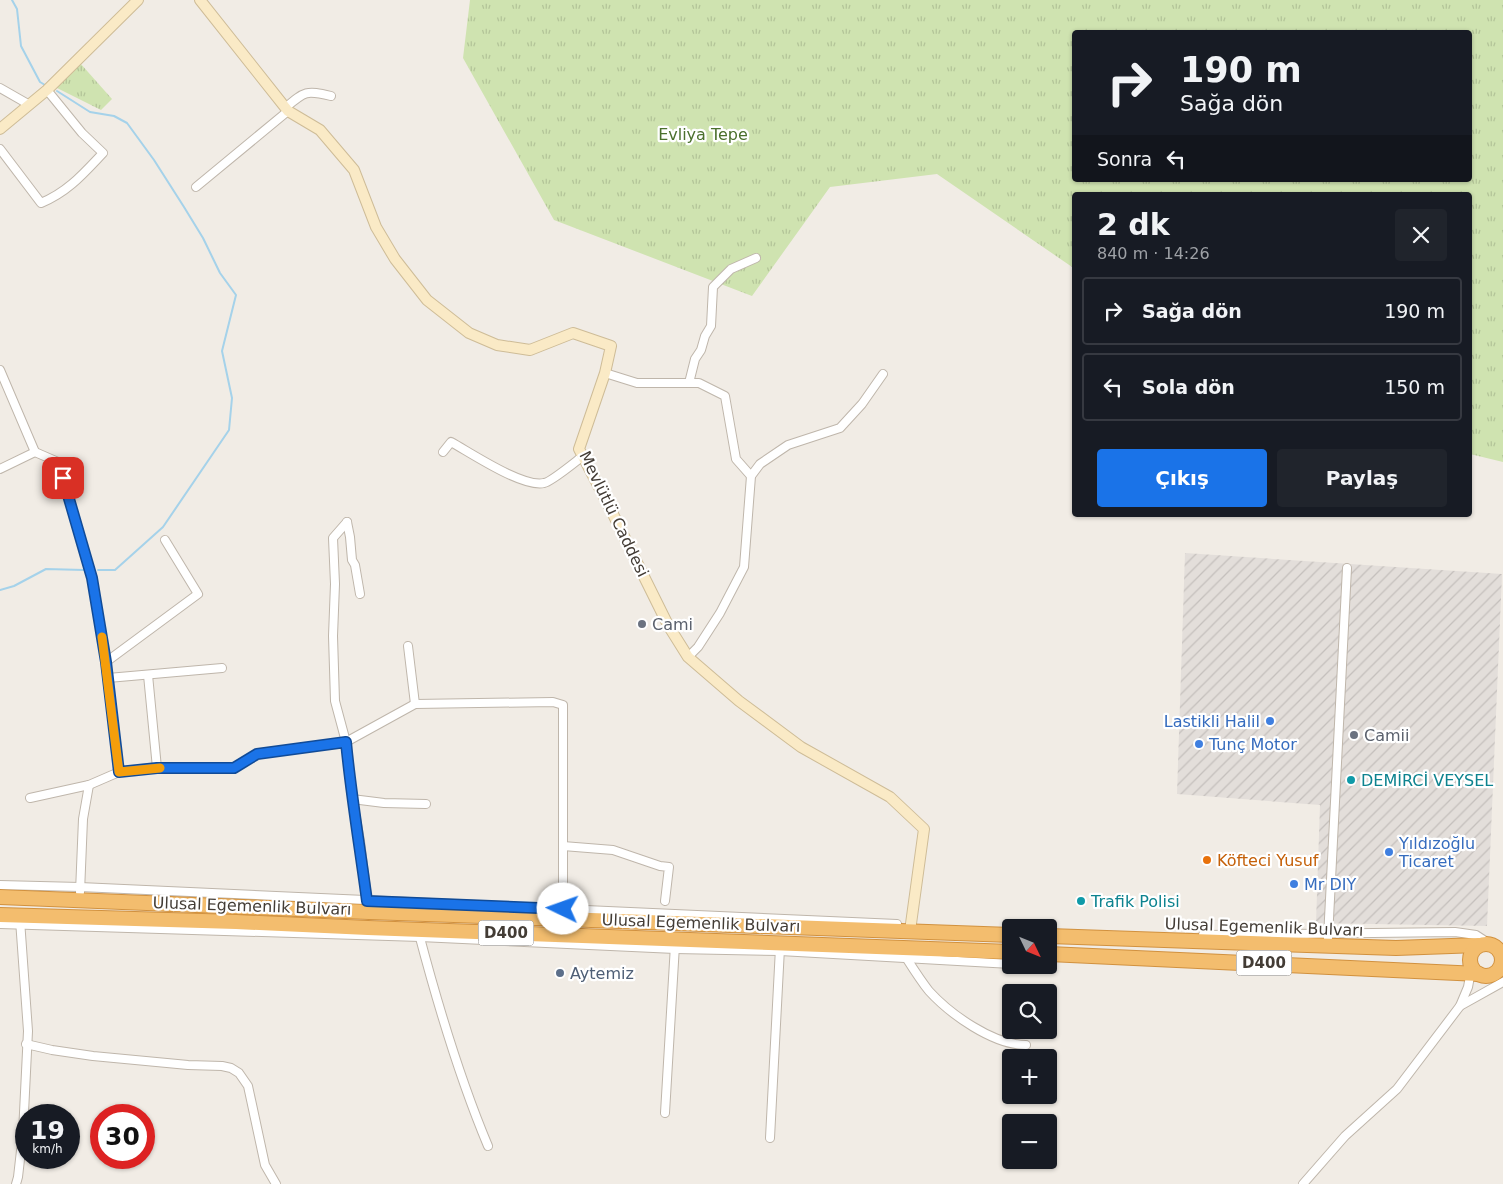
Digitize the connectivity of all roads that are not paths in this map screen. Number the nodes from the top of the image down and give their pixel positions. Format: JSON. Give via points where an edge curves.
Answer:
{"nodes":[{"id":1,"x":138,"y":0,"type":"edge"},
{"id":2,"x":200,"y":0,"type":"edge"},
{"id":3,"x":0,"y":88,"type":"edge"},
{"id":4,"x":47,"y":90,"type":"junction"},
{"id":5,"x":331,"y":96,"type":"dead end"},
{"id":6,"x":28,"y":104,"type":"junction"},
{"id":7,"x":286,"y":110,"type":"junction"},
{"id":8,"x":0,"y":129,"type":"edge"},
{"id":9,"x":0,"y":149,"type":"edge"},
{"id":10,"x":196,"y":187,"type":"dead end"},
{"id":11,"x":756,"y":258,"type":"dead end"},
{"id":12,"x":0,"y":370,"type":"edge"},
{"id":13,"x":605,"y":373,"type":"junction"},
{"id":14,"x":883,"y":374,"type":"dead end"},
{"id":15,"x":689,"y":383,"type":"junction"},
{"id":16,"x":36,"y":452,"type":"junction"},
{"id":17,"x":443,"y":452,"type":"dead end"},
{"id":18,"x":583,"y":456,"type":"junction"},
{"id":19,"x":0,"y":469,"type":"edge"},
{"id":20,"x":751,"y":476,"type":"junction"},
{"id":21,"x":165,"y":540,"type":"dead end"},
{"id":22,"x":1346,"y":568,"type":"dead end"},
{"id":23,"x":360,"y":594,"type":"dead end"},
{"id":24,"x":408,"y":646,"type":"dead end"},
{"id":25,"x":688,"y":657,"type":"junction"},
{"id":26,"x":106,"y":662,"type":"junction"},
{"id":27,"x":222,"y":668,"type":"dead end"},
{"id":28,"x":148,"y":675,"type":"junction"},
{"id":29,"x":108,"y":678,"type":"junction"},
{"id":30,"x":415,"y":704,"type":"junction"},
{"id":31,"x":346,"y":742,"type":"junction"},
{"id":32,"x":157,"y":768,"type":"junction"},
{"id":33,"x":119,"y":772,"type":"junction"},
{"id":34,"x":89,"y":785,"type":"junction"},
{"id":35,"x":30,"y":798,"type":"dead end"},
{"id":36,"x":352,"y":799,"type":"junction"},
{"id":37,"x":426,"y":804,"type":"dead end"},
{"id":38,"x":563,"y":846,"type":"junction"},
{"id":39,"x":0,"y":885,"type":"edge"},
{"id":40,"x":80,"y":893,"type":"junction"},
{"id":41,"x":0,"y":897,"type":"edge"},
{"id":42,"x":665,"y":901,"type":"dead end"},
{"id":43,"x":368,"y":906,"type":"junction"},
{"id":44,"x":563,"y":909,"type":"junction"},
{"id":45,"x":0,"y":914,"type":"edge"},
{"id":46,"x":20,"y":921,"type":"junction"},
{"id":47,"x":0,"y":924,"type":"edge"},
{"id":48,"x":368,"y":928,"type":"junction"},
{"id":49,"x":911,"y":928,"type":"junction"},
{"id":50,"x":1002,"y":929,"type":"edge"},
{"id":51,"x":1058,"y":931,"type":"edge"},
{"id":52,"x":419,"y":934,"type":"junction"},
{"id":53,"x":1002,"y":934,"type":"edge"},
{"id":54,"x":1058,"y":936,"type":"edge"},
{"id":55,"x":1163,"y":938,"type":"junction"},
{"id":56,"x":1328,"y":940,"type":"junction"},
{"id":57,"x":676,"y":944,"type":"junction"},
{"id":58,"x":1479,"y":945,"type":"junction"},
{"id":59,"x":1498,"y":946,"type":"edge"},
{"id":60,"x":780,"y":948,"type":"junction"},
{"id":61,"x":1002,"y":952,"type":"edge"},
{"id":62,"x":1058,"y":954,"type":"edge"},
{"id":63,"x":906,"y":959,"type":"junction"},
{"id":64,"x":1002,"y":964,"type":"edge"},
{"id":65,"x":1483,"y":973,"type":"edge"},
{"id":66,"x":1503,"y":982,"type":"edge"},
{"id":67,"x":1460,"y":1006,"type":"junction"},
{"id":68,"x":26,"y":1044,"type":"junction"},
{"id":69,"x":1026,"y":1045,"type":"dead end"},
{"id":70,"x":664,"y":1113,"type":"dead end"},
{"id":71,"x":770,"y":1138,"type":"dead end"},
{"id":72,"x":488,"y":1146,"type":"dead end"},
{"id":73,"x":16,"y":1184,"type":"edge"},
{"id":74,"x":276,"y":1184,"type":"edge"},
{"id":75,"x":1303,"y":1184,"type":"edge"}],
"edges":[{"from":1,"to":4,"type":"street"},
{"from":2,"to":7,"type":"street","name":"Mevlütlü Caddesi"},
{"from":3,"to":6,"type":"street"},
{"from":4,"to":6,"type":"street"},
{"from":4,"to":9,"type":"street","via":[[102,153],[72,184],[41,203]]},
{"from":5,"to":7,"type":"street","via":[[313,92],[302,94]]},
{"from":6,"to":8,"type":"street"},
{"from":7,"to":10,"type":"street"},
{"from":7,"to":13,"type":"street","name":"Mevlütlü Caddesi","via":[[320,130],[354,170],[376,227],[395,259],[427,300],[469,333],[497,345],[530,350],[574,333],[611,346]]},
{"from":11,"to":15,"type":"street","via":[[731,269],[714,286],[711,326],[695,359]]},
{"from":12,"to":16,"type":"street"},
{"from":13,"to":15,"type":"street","via":[[637,382]]},
{"from":13,"to":18,"type":"street","name":"Mevlütlü Caddesi","via":[[579,449]]},
{"from":14,"to":20,"type":"street","via":[[840,428],[788,445],[760,464]]},
{"from":15,"to":20,"type":"street","via":[[699,383],[725,396],[736,459]]},
{"from":16,"to":19,"type":"street"},
{"from":16,"to":26,"type":"street","via":[[58,462],[92,578]]},
{"from":17,"to":18,"type":"street","via":[[451,442],[506,473],[529,482],[544,483]]},
{"from":18,"to":25,"type":"street","name":"Mevlütlü Caddesi","via":[[668,625]]},
{"from":20,"to":25,"type":"street","via":[[744,567],[720,613]]},
{"from":21,"to":26,"type":"street","via":[[198,594]]},
{"from":22,"to":56,"type":"street"},
{"from":23,"to":31,"type":"street","via":[[347,522],[333,538],[335,701]]},
{"from":24,"to":30,"type":"street"},
{"from":25,"to":49,"type":"street","name":"Mevlütlü Caddesi","via":[[800,747],[890,797],[924,829]]},
{"from":26,"to":29,"type":"street"},
{"from":27,"to":28,"type":"street"},
{"from":28,"to":29,"type":"street"},
{"from":28,"to":32,"type":"street"},
{"from":29,"to":33,"type":"street"},
{"from":30,"to":31,"type":"street"},
{"from":30,"to":38,"type":"street","via":[[553,702],[563,705]]},
{"from":31,"to":32,"type":"street","via":[[257,754],[234,768]]},
{"from":31,"to":36,"type":"street"},
{"from":32,"to":33,"type":"street"},
{"from":33,"to":34,"type":"street"},
{"from":34,"to":35,"type":"street"},
{"from":34,"to":40,"type":"street","via":[[83,819]]},
{"from":36,"to":37,"type":"street"},
{"from":36,"to":43,"type":"street"},
{"from":38,"to":42,"type":"street","via":[[613,850],[669,867]]},
{"from":38,"to":44,"type":"street"},
{"from":39,"to":40,"type":"street"},
{"from":40,"to":41,"type":"highway","name":"Ulusal Egemenlik Bulvarı","number":"D400"},
{"from":40,"to":43,"type":"highway","name":"Ulusal Egemenlik Bulvarı","number":"D400"},
{"from":43,"to":44,"type":"street"},
{"from":43,"to":48,"type":"highway"},
{"from":43,"to":49,"type":"highway","name":"Ulusal Egemenlik Bulvarı","number":"D400"},
{"from":44,"to":49,"type":"street"},
{"from":45,"to":46,"type":"highway","name":"Ulusal Egemenlik Bulvarı","number":"D400"},
{"from":46,"to":47,"type":"street"},
{"from":46,"to":48,"type":"highway","name":"Ulusal Egemenlik Bulvarı","number":"D400","via":[[236,922]]},
{"from":46,"to":52,"type":"street"},
{"from":46,"to":68,"type":"street"},
{"from":48,"to":52,"type":"highway","name":"Ulusal Egemenlik Bulvarı","number":"D400"},
{"from":49,"to":50,"type":"street"},
{"from":49,"to":53,"type":"highway","name":"Ulusal Egemenlik Bulvarı","number":"D400"},
{"from":51,"to":55,"type":"street"},
{"from":52,"to":57,"type":"highway","name":"Ulusal Egemenlik Bulvarı","number":"D400"},
{"from":52,"to":72,"type":"street","via":[[437,1003]]},
{"from":54,"to":55,"type":"highway","name":"Ulusal Egemenlik Bulvarı","number":"D400"},
{"from":55,"to":56,"type":"highway","name":"Ulusal Egemenlik Bulvarı","number":"D400"},
{"from":56,"to":58,"type":"highway","name":"Ulusal Egemenlik Bulvarı","number":"D400","via":[[1396,948]]},
{"from":56,"to":59,"type":"street","via":[[1464,933]]},
{"from":57,"to":60,"type":"highway","name":"Ulusal Egemenlik Bulvarı","number":"D400"},
{"from":57,"to":70,"type":"street"},
{"from":58,"to":59,"type":"highway"},
{"from":58,"to":65,"type":"highway","via":[[1470,957]]},
{"from":59,"to":65,"type":"highway","via":[[1501,963],[1495,972]]},
{"from":60,"to":61,"type":"highway","name":"Ulusal Egemenlik Bulvarı","number":"D400"},
{"from":60,"to":63,"type":"street"},
{"from":60,"to":71,"type":"street"},
{"from":62,"to":65,"type":"highway","number":"D400"},
{"from":63,"to":64,"type":"street"},
{"from":63,"to":69,"type":"street","via":[[928,990],[968,1023],[994,1038],[1014,1045]]},
{"from":65,"to":67,"type":"street"},
{"from":66,"to":67,"type":"street"},
{"from":67,"to":75,"type":"street","via":[[1397,1089],[1345,1136]]},
{"from":68,"to":73,"type":"street","via":[[23,1133]]},
{"from":68,"to":74,"type":"street","via":[[93,1056],[231,1068],[248,1086],[265,1165]]}]}
